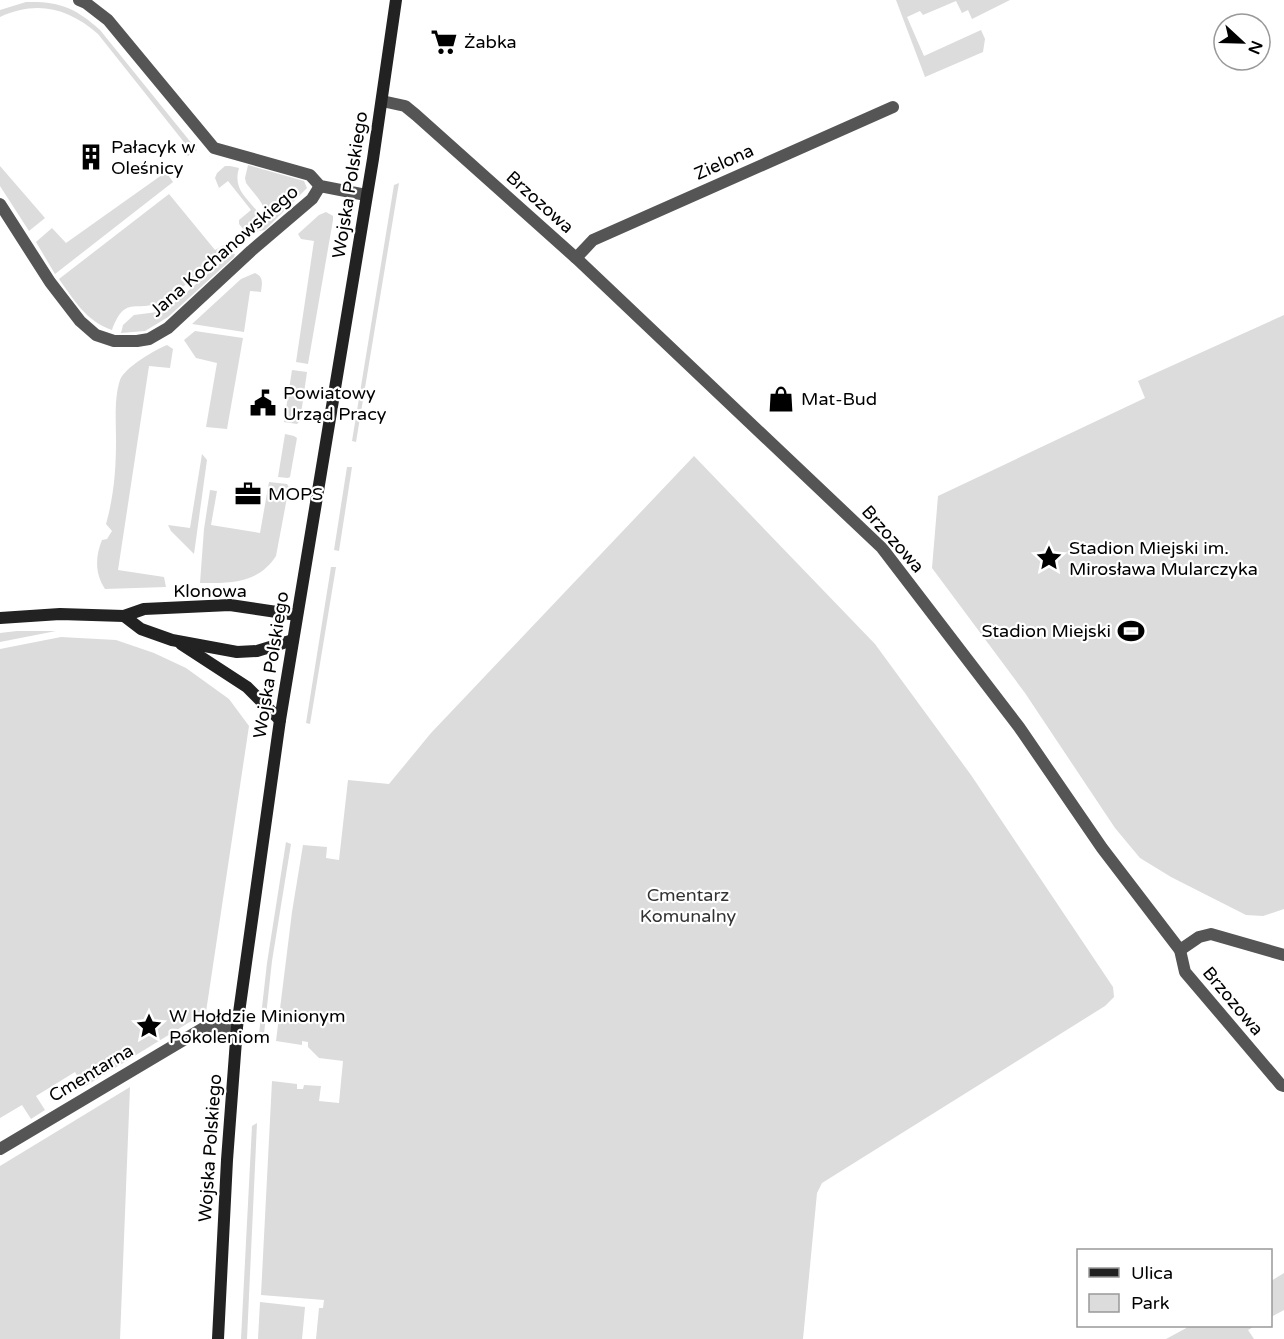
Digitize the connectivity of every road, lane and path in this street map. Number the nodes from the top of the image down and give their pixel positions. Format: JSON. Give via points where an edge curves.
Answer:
{"nodes":[{"id":1,"x":79,"y":0,"type":"edge"},
{"id":2,"x":396,"y":0,"type":"edge"},
{"id":3,"x":382,"y":101,"type":"junction"},
{"id":4,"x":893,"y":107,"type":"dead end"},
{"id":5,"x":320,"y":186,"type":"junction"},
{"id":6,"x":366,"y":195,"type":"junction"},
{"id":7,"x":0,"y":204,"type":"edge"},
{"id":8,"x":576,"y":258,"type":"junction"},
{"id":9,"x":297,"y":615,"type":"junction"},
{"id":10,"x":124,"y":616,"type":"junction"},
{"id":11,"x":0,"y":618,"type":"edge"},
{"id":12,"x":172,"y":639,"type":"junction"},
{"id":13,"x":293,"y":640,"type":"junction"},
{"id":14,"x":280,"y":720,"type":"junction"},
{"id":15,"x":1180,"y":950,"type":"junction"},
{"id":16,"x":1284,"y":955,"type":"edge"},
{"id":17,"x":237,"y":1027,"type":"junction"},
{"id":18,"x":1284,"y":1086,"type":"edge"},
{"id":19,"x":0,"y":1149,"type":"edge"},
{"id":20,"x":218,"y":1339,"type":"edge"}],
"edges":[{"from":1,"to":5,"type":"street","name":"Jana Kochanowskiego","via":[[108,21],[214,148],[310,175]]},
{"from":2,"to":3,"type":"main road","name":"Wojska Polskiego"},
{"from":3,"to":6,"type":"main road","name":"Wojska Polskiego"},
{"from":3,"to":8,"type":"street","name":"Brzozowa","via":[[405,106]]},
{"from":4,"to":8,"type":"street","name":"Zielona","via":[[593,240]]},
{"from":5,"to":6,"type":"street","name":"Jana Kochanowskiego"},
{"from":5,"to":7,"type":"street","name":"Jana Kochanowskiego","via":[[312,199],[168,328],[137,341],[114,341],[96,335],[80,321]]},
{"from":6,"to":9,"type":"main road","name":"Wojska Polskiego"},
{"from":8,"to":15,"type":"street","name":"Brzozowa","via":[[882,548],[1019,727]]},
{"from":9,"to":10,"type":"main road","name":"Klonowa","via":[[230,605],[144,609]]},
{"from":9,"to":13,"type":"main road","name":"Wojska Polskiego"},
{"from":10,"to":11,"type":"main road","name":"Klonowa","via":[[60,614]]},
{"from":10,"to":12,"type":"main road","via":[[141,629]]},
{"from":12,"to":13,"type":"main road","via":[[237,652],[257,651]]},
{"from":12,"to":14,"type":"main road","via":[[247,687]]},
{"from":13,"to":14,"type":"main road","name":"Wojska Polskiego"},
{"from":14,"to":17,"type":"main road","name":"Wojska Polskiego"},
{"from":15,"to":16,"type":"street","via":[[1211,934]]},
{"from":15,"to":18,"type":"street","name":"Brzozowa","via":[[1185,972]]},
{"from":17,"to":19,"type":"street","name":"Cmentarna","via":[[207,1026]]},
{"from":17,"to":20,"type":"main road","name":"Wojska Polskiego"}]}
